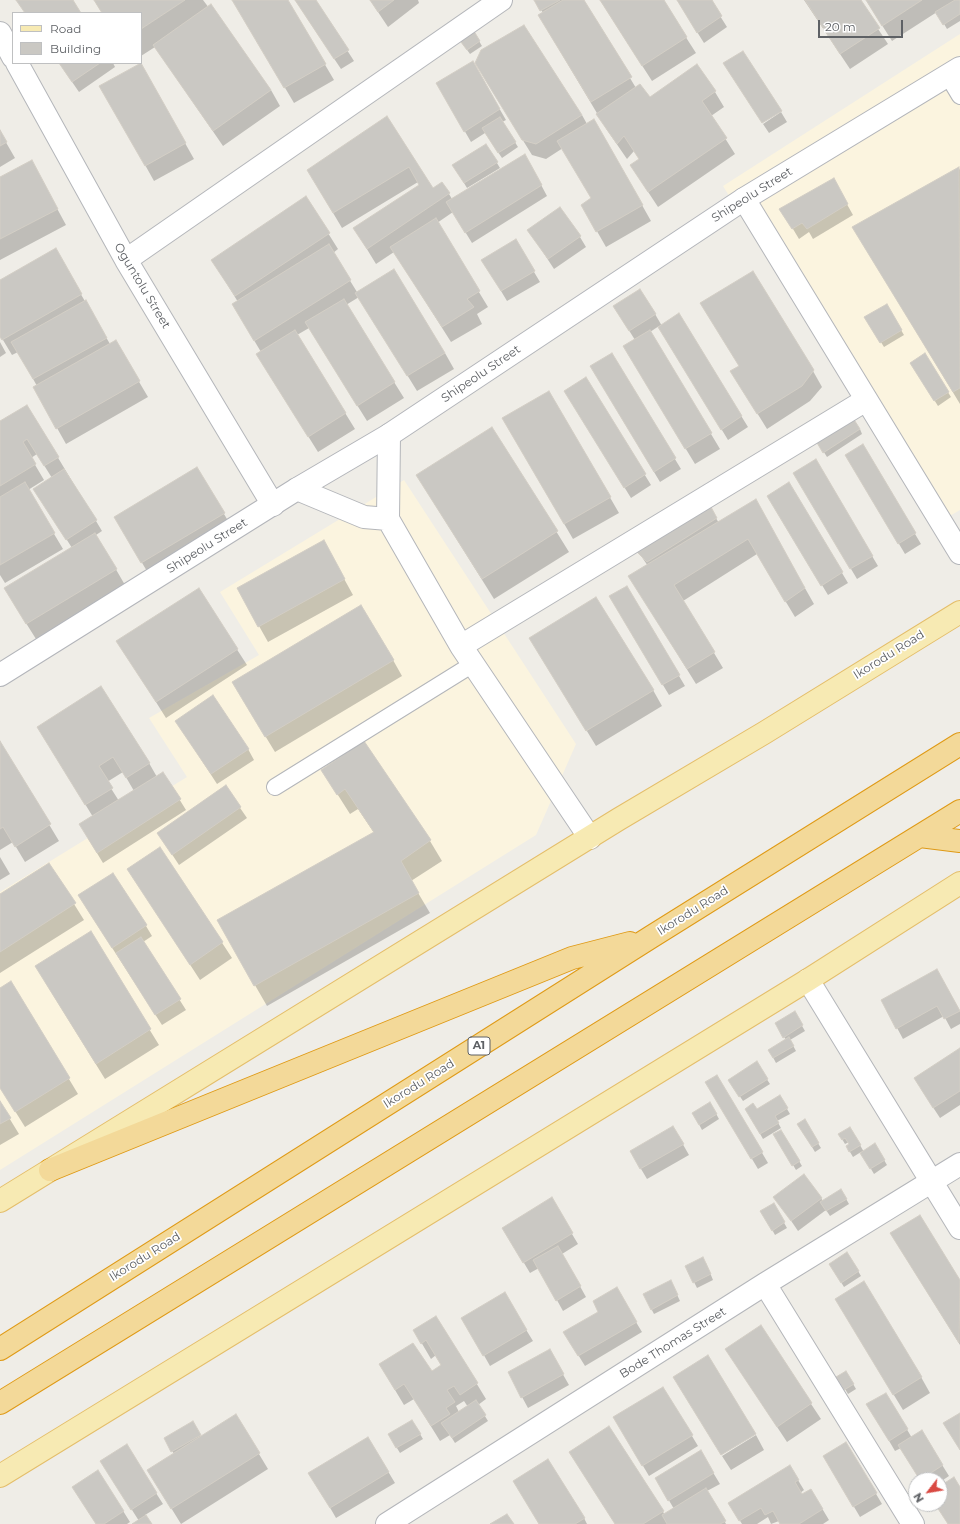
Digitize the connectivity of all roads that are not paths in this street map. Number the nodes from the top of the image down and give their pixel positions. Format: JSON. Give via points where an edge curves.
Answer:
{"nodes":[{"id":1,"x":501,"y":0,"type":"edge"},
{"id":2,"x":0,"y":33,"type":"edge"},
{"id":3,"x":12,"y":55,"type":"edge"},
{"id":4,"x":17,"y":64,"type":"edge"},
{"id":5,"x":954,"y":72,"type":"edge"},
{"id":6,"x":960,"y":96,"type":"edge"},
{"id":7,"x":744,"y":199,"type":"junction"},
{"id":8,"x":126,"y":260,"type":"junction"},
{"id":9,"x":866,"y":400,"type":"junction"},
{"id":10,"x":389,"y":435,"type":"junction"},
{"id":11,"x":297,"y":489,"type":"junction"},
{"id":12,"x":273,"y":505,"type":"junction"},
{"id":13,"x":388,"y":519,"type":"junction"},
{"id":14,"x":960,"y":553,"type":"edge"},
{"id":15,"x":960,"y":612,"type":"edge"},
{"id":16,"x":467,"y":655,"type":"junction"},
{"id":17,"x":0,"y":675,"type":"edge"},
{"id":18,"x":960,"y":744,"type":"edge"},
{"id":19,"x":275,"y":787,"type":"dead end"},
{"id":20,"x":960,"y":811,"type":"edge"},
{"id":21,"x":920,"y":836,"type":"junction"},
{"id":22,"x":590,"y":838,"type":"junction"},
{"id":23,"x":960,"y":842,"type":"edge"},
{"id":24,"x":960,"y":883,"type":"edge"},
{"id":25,"x":651,"y":937,"type":"junction"},
{"id":26,"x":808,"y":980,"type":"junction"},
{"id":27,"x":960,"y":1164,"type":"edge"},
{"id":28,"x":50,"y":1170,"type":"junction"},
{"id":29,"x":931,"y":1182,"type":"junction"},
{"id":30,"x":0,"y":1201,"type":"edge"},
{"id":31,"x":960,"y":1228,"type":"edge"},
{"id":32,"x":765,"y":1284,"type":"junction"},
{"id":33,"x":0,"y":1349,"type":"edge"},
{"id":34,"x":0,"y":1404,"type":"edge"},
{"id":35,"x":0,"y":1476,"type":"edge"},
{"id":36,"x":387,"y":1524,"type":"edge"},
{"id":37,"x":912,"y":1524,"type":"edge"}],
"edges":[{"from":1,"to":8,"type":"street"},
{"from":2,"to":3,"type":"street"},
{"from":4,"to":8,"type":"street","name":"Oguntolu Street"},
{"from":5,"to":6,"type":"lane"},
{"from":5,"to":7,"type":"street","name":"Shipeolu Street"},
{"from":7,"to":9,"type":"street"},
{"from":7,"to":10,"type":"street","name":"Shipeolu Street"},
{"from":8,"to":12,"type":"street","name":"Oguntolu Street"},
{"from":9,"to":14,"type":"street"},
{"from":9,"to":16,"type":"street"},
{"from":10,"to":11,"type":"street","name":"Shipeolu Street"},
{"from":10,"to":13,"type":"street"},
{"from":11,"to":12,"type":"street","name":"Shipeolu Street"},
{"from":11,"to":13,"type":"street","via":[[364,518]]},
{"from":12,"to":17,"type":"street","name":"Shipeolu Street"},
{"from":13,"to":16,"type":"street"},
{"from":15,"to":22,"type":"main road","name":"Ikorodu Road"},
{"from":16,"to":19,"type":"lane"},
{"from":16,"to":22,"type":"street"},
{"from":18,"to":25,"type":"highway","name":"Ikorodu Road","number":"A1"},
{"from":20,"to":21,"type":"highway"},
{"from":21,"to":23,"type":"highway"},
{"from":21,"to":34,"type":"highway"},
{"from":22,"to":28,"type":"main road","name":"Ikorodu Road"},
{"from":24,"to":26,"type":"main road"},
{"from":25,"to":28,"type":"highway","via":[[572,958]]},
{"from":25,"to":33,"type":"highway","name":"Ikorodu Road","number":"A1"},
{"from":26,"to":29,"type":"street"},
{"from":26,"to":35,"type":"main road"},
{"from":27,"to":29,"type":"street","name":"Bode Thomas Street"},
{"from":28,"to":30,"type":"main road","name":"Ikorodu Road"},
{"from":29,"to":31,"type":"street"},
{"from":29,"to":32,"type":"street","name":"Bode Thomas Street"},
{"from":32,"to":36,"type":"street","name":"Bode Thomas Street"},
{"from":32,"to":37,"type":"street"}]}
